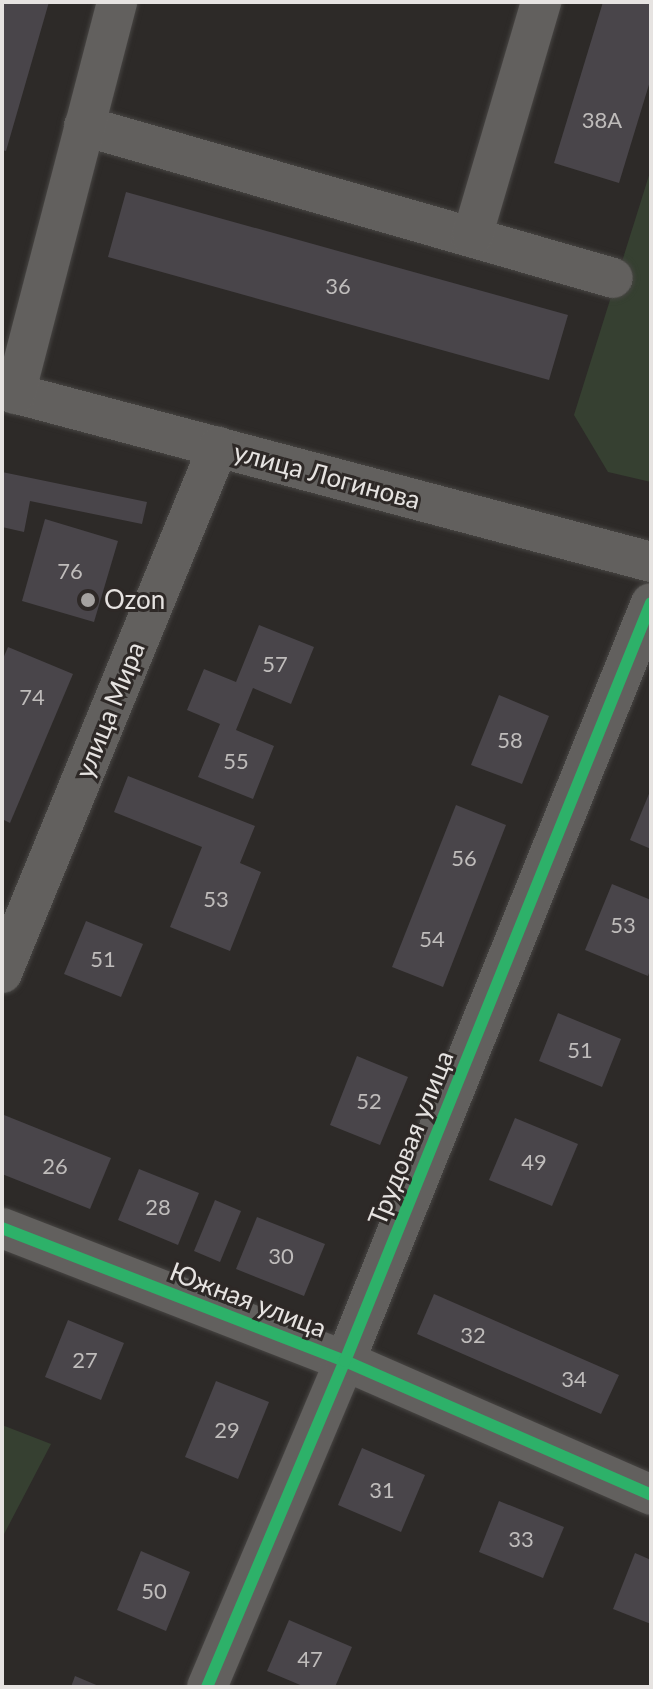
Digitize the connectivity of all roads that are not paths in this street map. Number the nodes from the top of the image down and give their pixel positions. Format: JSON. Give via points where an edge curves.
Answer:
{"nodes":[{"id":1,"x":117,"y":2,"type":"edge"},
{"id":2,"x":541,"y":2,"type":"edge"},
{"id":3,"x":84,"y":126,"type":"junction"},
{"id":4,"x":472,"y":237,"type":"junction"},
{"id":5,"x":613,"y":278,"type":"dead end"},
{"id":6,"x":8,"y":392,"type":"edge"},
{"id":7,"x":218,"y":447,"type":"junction"},
{"id":8,"x":651,"y":562,"type":"edge"},
{"id":9,"x":651,"y":603,"type":"edge"},
{"id":10,"x":2,"y":973,"type":"edge"},
{"id":11,"x":2,"y":1228,"type":"edge"},
{"id":12,"x":345,"y":1361,"type":"junction"},
{"id":13,"x":651,"y":1495,"type":"edge"},
{"id":14,"x":207,"y":1687,"type":"edge"}],
"edges":[{"from":1,"to":3,"type":"street"},
{"from":2,"to":4,"type":"street"},
{"from":3,"to":4,"type":"street"},
{"from":3,"to":6,"type":"street"},
{"from":4,"to":5,"type":"street"},
{"from":6,"to":7,"type":"street","name":"улица Логинова"},
{"from":7,"to":8,"type":"street","name":"улица Логинова"},
{"from":7,"to":10,"type":"street","name":"улица Мира"},
{"from":9,"to":12,"type":"street","name":"Трудовая улица"},
{"from":11,"to":12,"type":"street","name":"Южная улица"},
{"from":12,"to":13,"type":"street","name":"Южная улица"},
{"from":12,"to":14,"type":"street","name":"Трудовая улица"}]}
